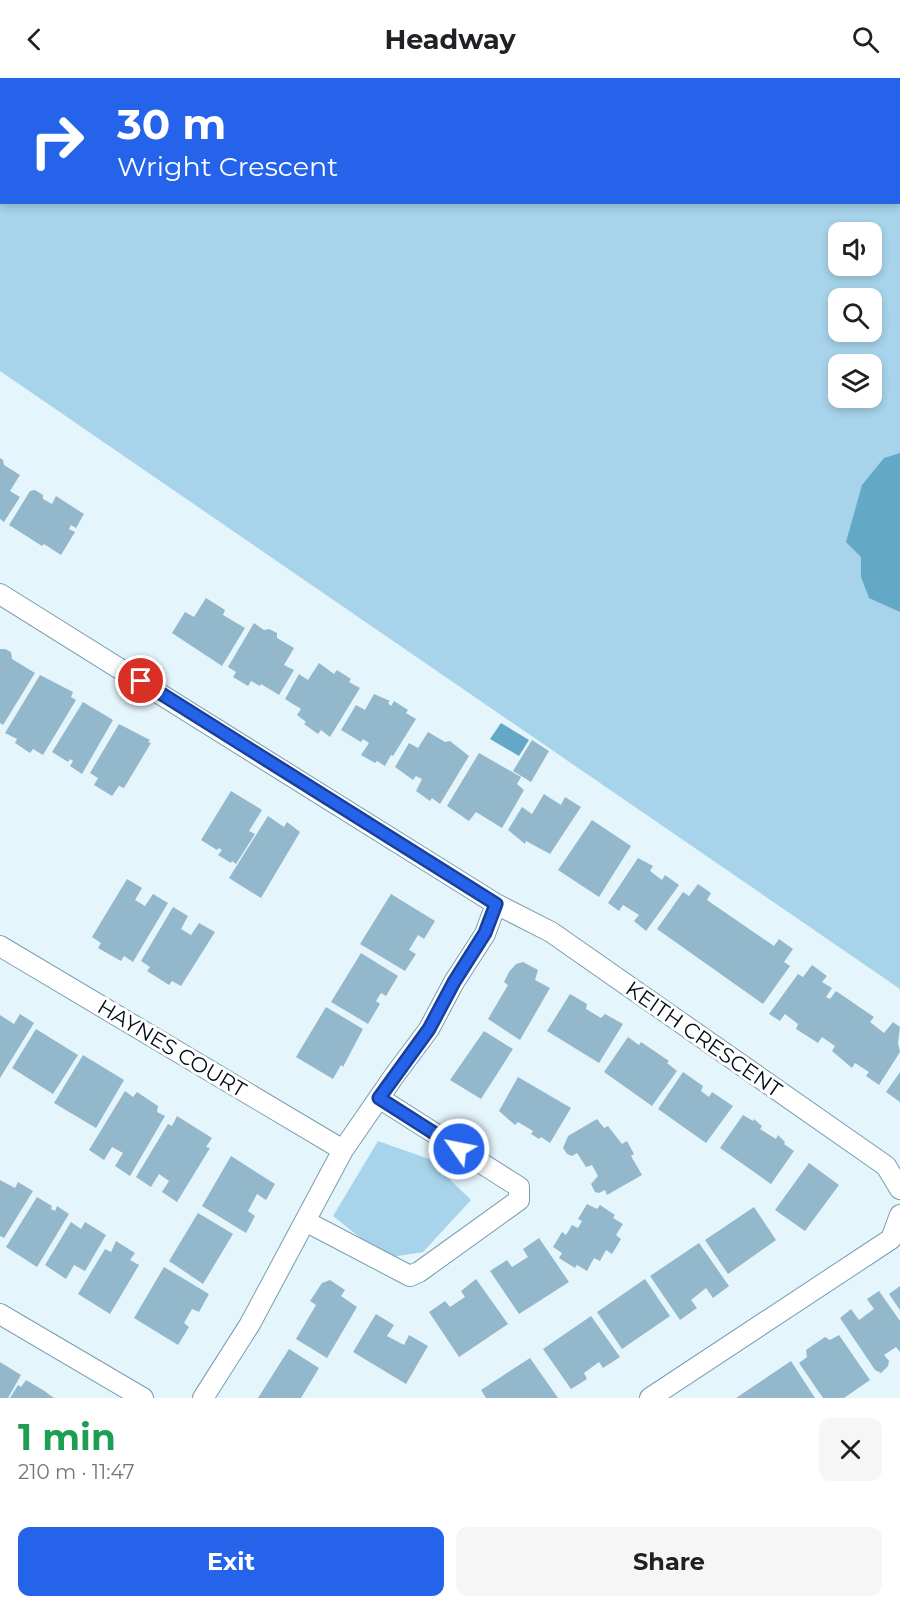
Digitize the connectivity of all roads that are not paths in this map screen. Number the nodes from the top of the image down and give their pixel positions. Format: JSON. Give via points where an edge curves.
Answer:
{"nodes":[{"id":1,"x":0,"y":594,"type":"edge"},
{"id":2,"x":496,"y":904,"type":"junction"},
{"id":3,"x":0,"y":946,"type":"edge"},
{"id":4,"x":379,"y":1098,"type":"junction"},
{"id":5,"x":343,"y":1150,"type":"junction"},
{"id":6,"x":900,"y":1189,"type":"edge"},
{"id":7,"x":900,"y":1215,"type":"edge"},
{"id":8,"x":305,"y":1221,"type":"junction"},
{"id":9,"x":0,"y":1314,"type":"edge"},
{"id":10,"x":143,"y":1398,"type":"edge"},
{"id":11,"x":203,"y":1398,"type":"edge"},
{"id":12,"x":650,"y":1398,"type":"edge"}],
"edges":[{"from":1,"to":2,"type":"street","name":"KEITH CRESCENT"},
{"from":2,"to":4,"type":"street","via":[[485,933],[429,1029]]},
{"from":2,"to":6,"type":"street","name":"KEITH CRESCENT","via":[[551,932],[886,1166]]},
{"from":3,"to":5,"type":"street","name":"HAYNES COURT"},
{"from":4,"to":5,"type":"street"},
{"from":4,"to":8,"type":"street","via":[[519,1187],[519,1200],[410,1276]]},
{"from":5,"to":8,"type":"street"},
{"from":7,"to":12,"type":"street","via":[[891,1239]]},
{"from":8,"to":11,"type":"street","via":[[250,1324]]},
{"from":9,"to":10,"type":"street"}]}
